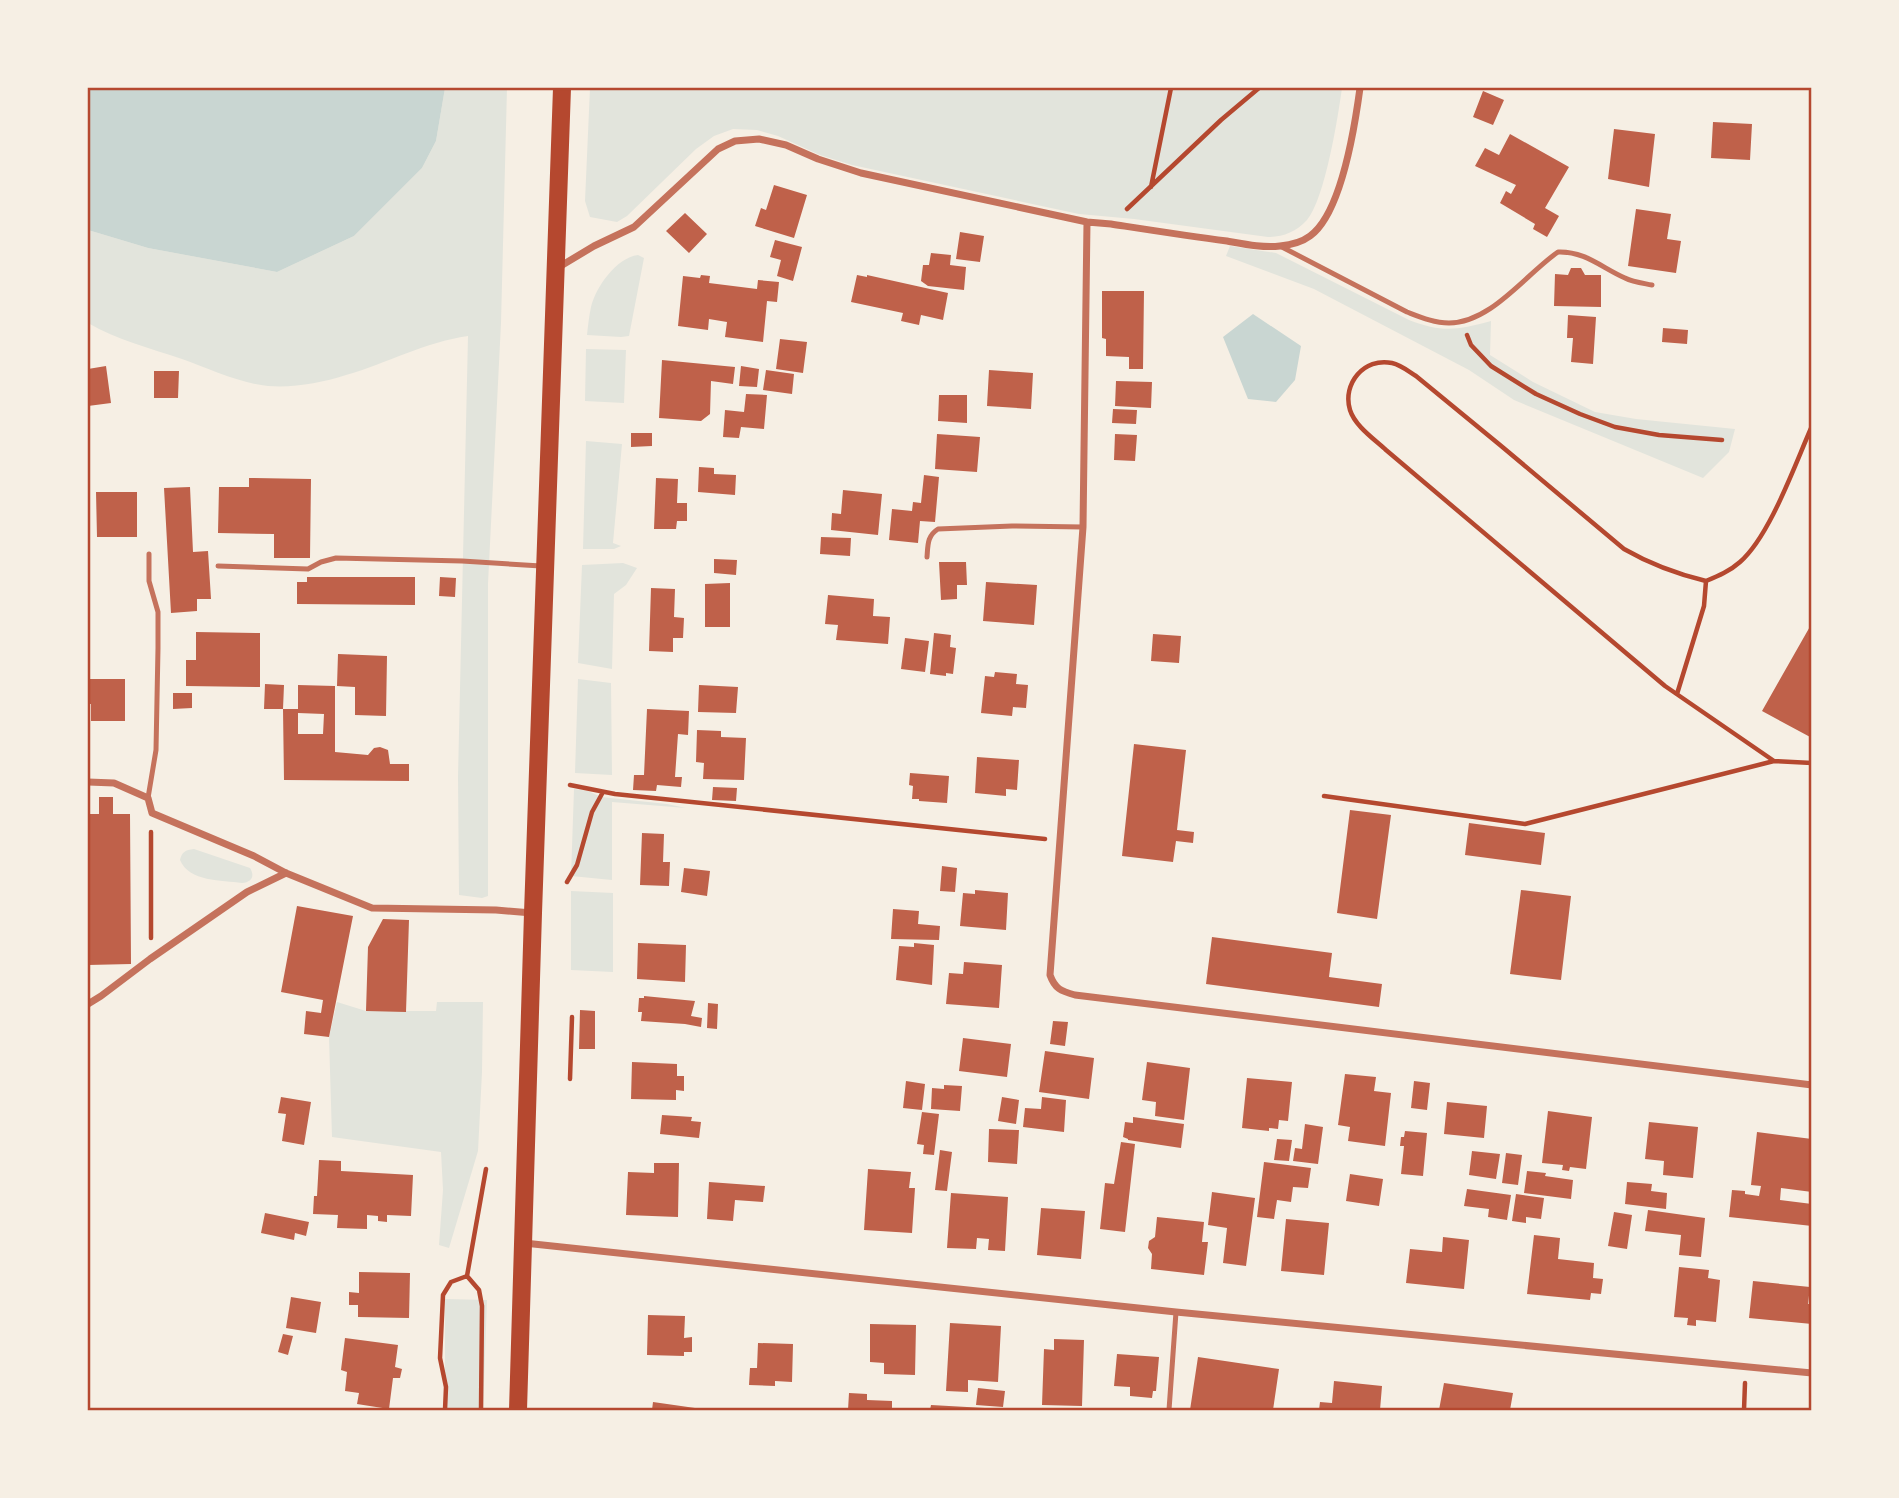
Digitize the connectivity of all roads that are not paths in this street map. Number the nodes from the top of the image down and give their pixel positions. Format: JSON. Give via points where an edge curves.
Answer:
{"nodes":[{"id":1,"x":562,"y":88,"type":"edge"},
{"id":2,"x":1360,"y":88,"type":"edge"},
{"id":3,"x":1087,"y":222,"type":"junction"},
{"id":4,"x":1280,"y":246,"type":"junction"},
{"id":5,"x":555,"y":270,"type":"junction"},
{"id":6,"x":1652,"y":285,"type":"dead end"},
{"id":7,"x":1083,"y":527,"type":"junction"},
{"id":8,"x":149,"y":554,"type":"dead end"},
{"id":9,"x":927,"y":557,"type":"dead end"},
{"id":10,"x":218,"y":566,"type":"dead end"},
{"id":11,"x":545,"y":566,"type":"junction"},
{"id":12,"x":88,"y":782,"type":"edge"},
{"id":13,"x":148,"y":798,"type":"junction"},
{"id":14,"x":286,"y":873,"type":"junction"},
{"id":15,"x":533,"y":913,"type":"junction"},
{"id":16,"x":88,"y":1004,"type":"edge"},
{"id":17,"x":1811,"y":1085,"type":"edge"},
{"id":18,"x":523,"y":1243,"type":"junction"},
{"id":19,"x":1176,"y":1312,"type":"junction"},
{"id":20,"x":1811,"y":1373,"type":"edge"},
{"id":21,"x":518,"y":1410,"type":"edge"},
{"id":22,"x":1170,"y":1410,"type":"edge"}],
"edges":[{"from":1,"to":5,"type":"main road"},
{"from":2,"to":4,"type":"street","via":[[1341,180],[1328,214],[1310,237]]},
{"from":3,"to":4,"type":"street"},
{"from":3,"to":5,"type":"street","via":[[861,173],[786,145],[759,139],[735,141],[718,149],[634,227]]},
{"from":3,"to":7,"type":"street"},
{"from":4,"to":6,"type":"lane","via":[[1407,312],[1448,323],[1484,312],[1558,252],[1580,254],[1622,278]]},
{"from":5,"to":11,"type":"main road"},
{"from":7,"to":9,"type":"lane","via":[[938,529],[931,533]]},
{"from":7,"to":17,"type":"street","via":[[1050,975],[1062,991]]},
{"from":8,"to":13,"type":"lane","via":[[158,648],[156,750]]},
{"from":10,"to":11,"type":"lane","via":[[308,569],[336,558]]},
{"from":11,"to":15,"type":"main road"},
{"from":12,"to":13,"type":"street","via":[[114,783]]},
{"from":13,"to":14,"type":"street","via":[[152,813]]},
{"from":14,"to":15,"type":"street","via":[[372,908]]},
{"from":14,"to":16,"type":"street","via":[[247,892]]},
{"from":15,"to":18,"type":"main road"},
{"from":18,"to":19,"type":"street"},
{"from":18,"to":21,"type":"main road"},
{"from":19,"to":20,"type":"street"},
{"from":19,"to":22,"type":"lane"}]}
